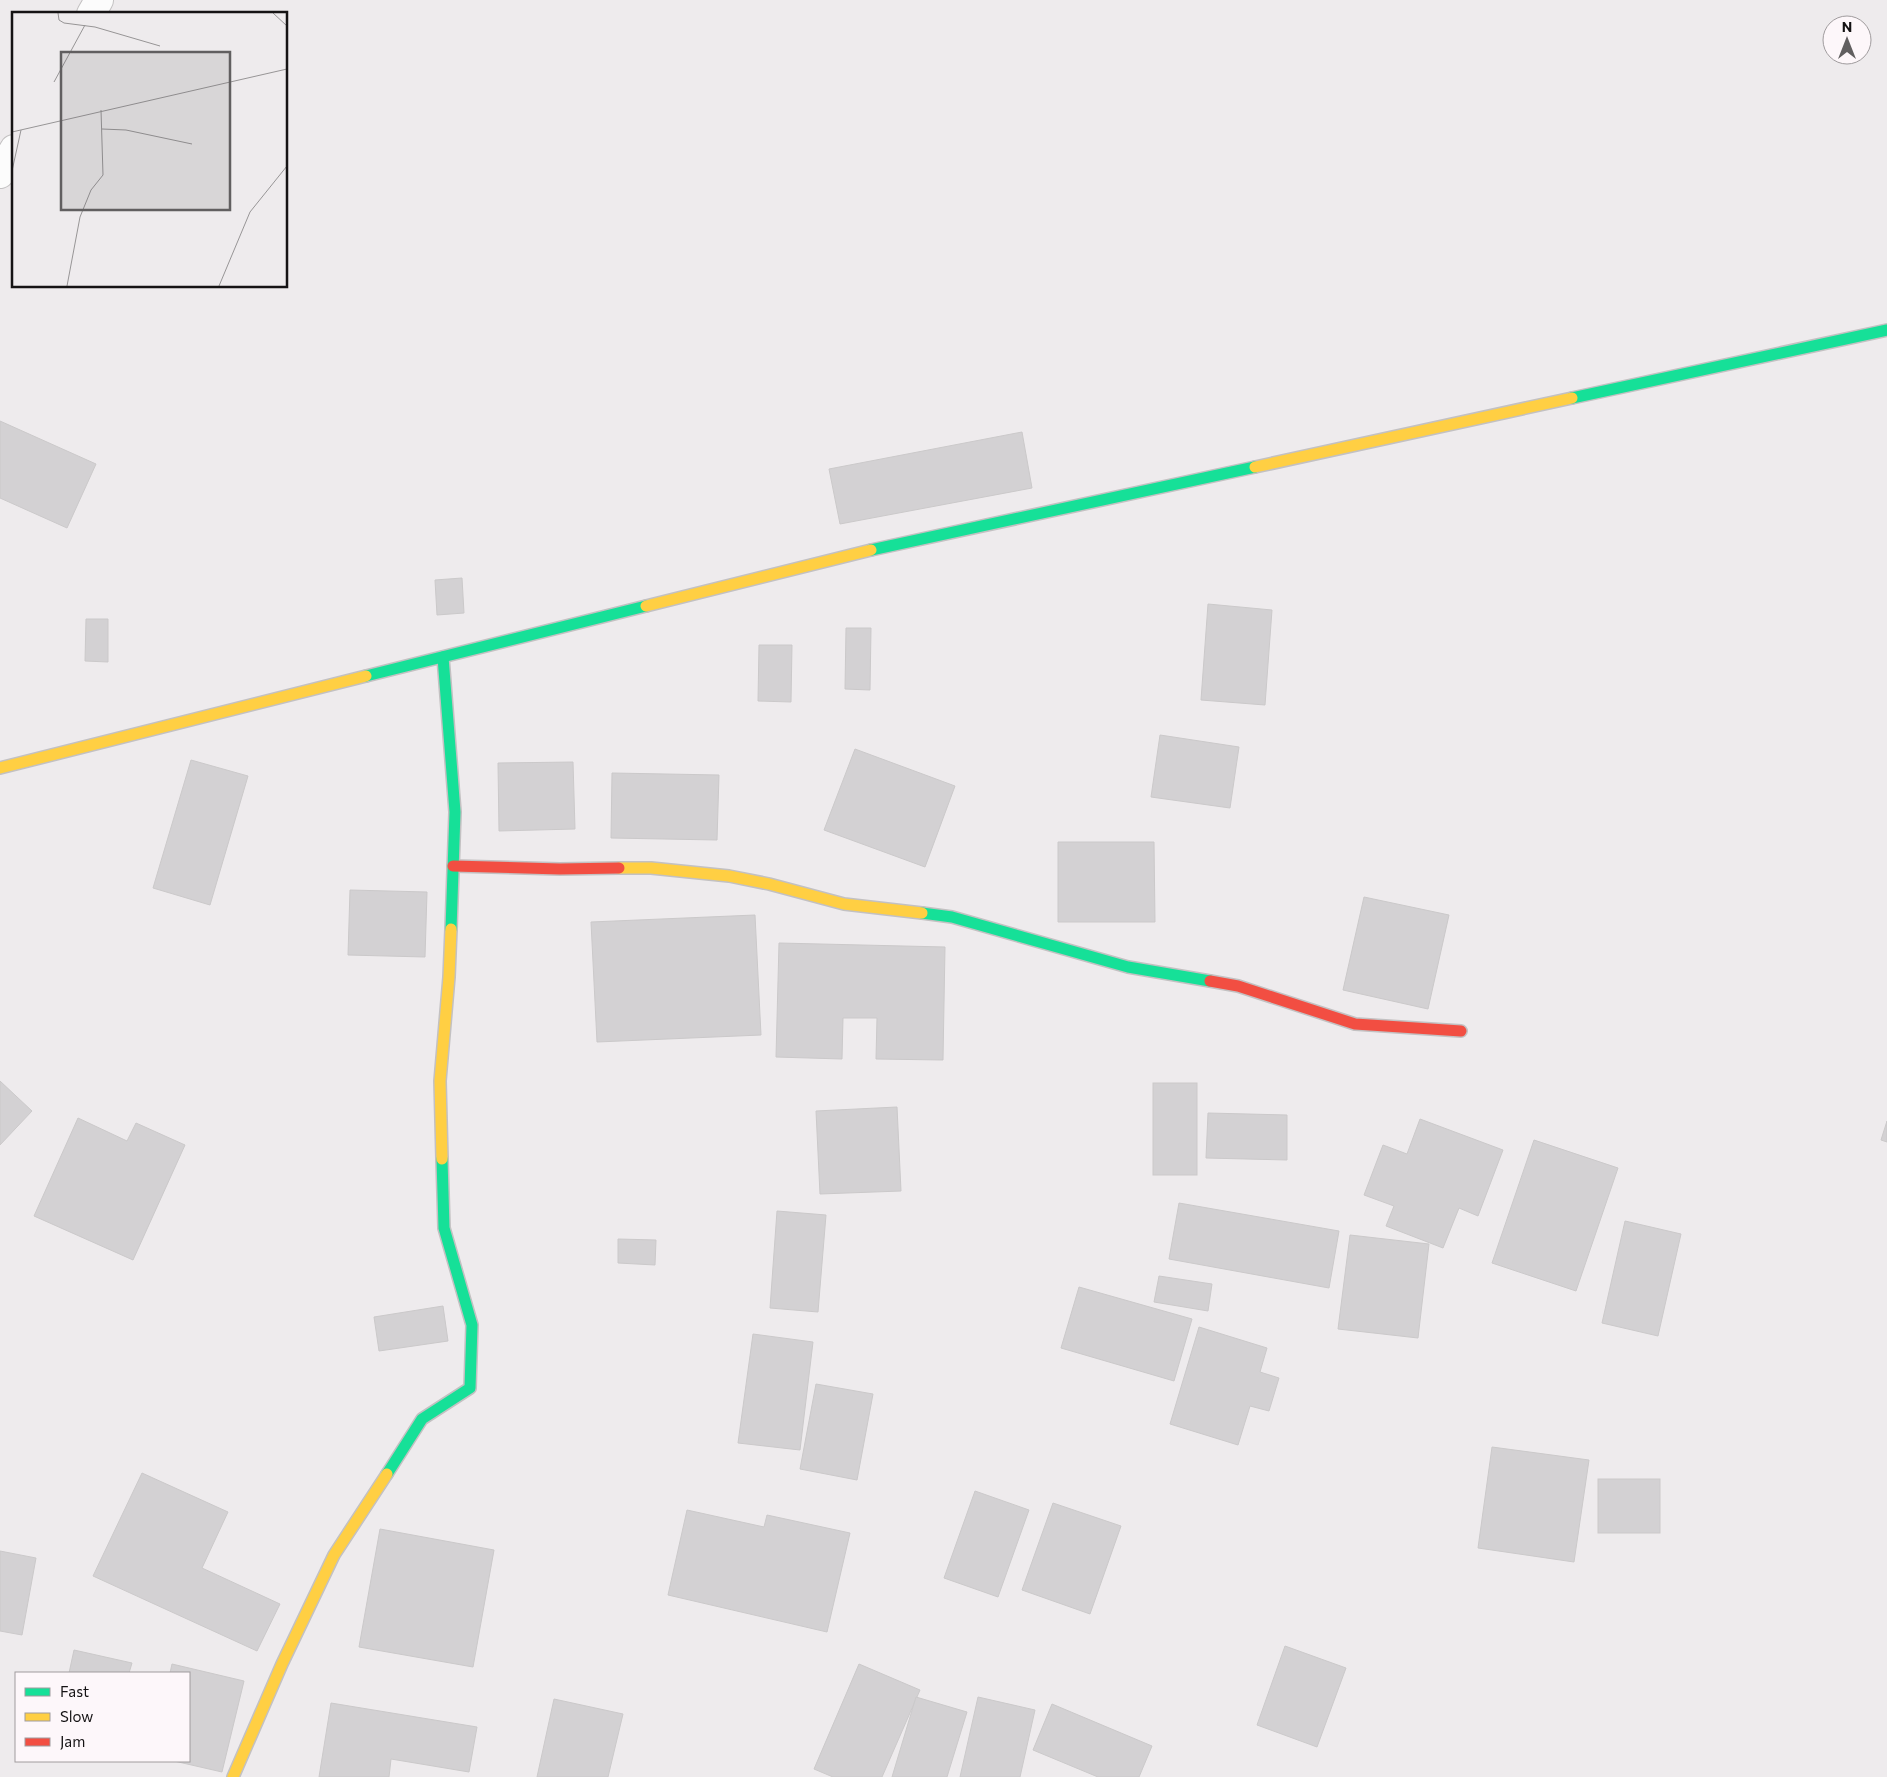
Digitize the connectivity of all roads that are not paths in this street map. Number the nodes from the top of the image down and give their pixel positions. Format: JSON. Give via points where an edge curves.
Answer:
{"nodes":[{"id":1,"x":99,"y":0,"type":"edge"},
{"id":2,"x":92,"y":12,"type":"edge"},
{"id":3,"x":12,"y":153,"type":"edge"},
{"id":4,"x":0,"y":174,"type":"edge"},
{"id":5,"x":1887,"y":330,"type":"edge"},
{"id":6,"x":442,"y":657,"type":"junction"},
{"id":7,"x":0,"y":768,"type":"edge"},
{"id":8,"x":453,"y":866,"type":"junction"},
{"id":9,"x":1461,"y":1031,"type":"dead end"},
{"id":10,"x":233,"y":1777,"type":"edge"}],
"edges":[{"from":1,"to":2,"type":"street"},
{"from":3,"to":4,"type":"street"},
{"from":5,"to":6,"type":"street","via":[[835,558]]},
{"from":6,"to":7,"type":"street"},
{"from":6,"to":8,"type":"street","via":[[456,812]]},
{"from":8,"to":9,"type":"street","via":[[651,868],[729,876],[844,904],[952,917],[1128,967],[1238,986],[1356,1024]]},
{"from":8,"to":10,"type":"street","via":[[449,978],[440,1081],[444,1228],[472,1325],[470,1388],[422,1419],[334,1555]]}]}
